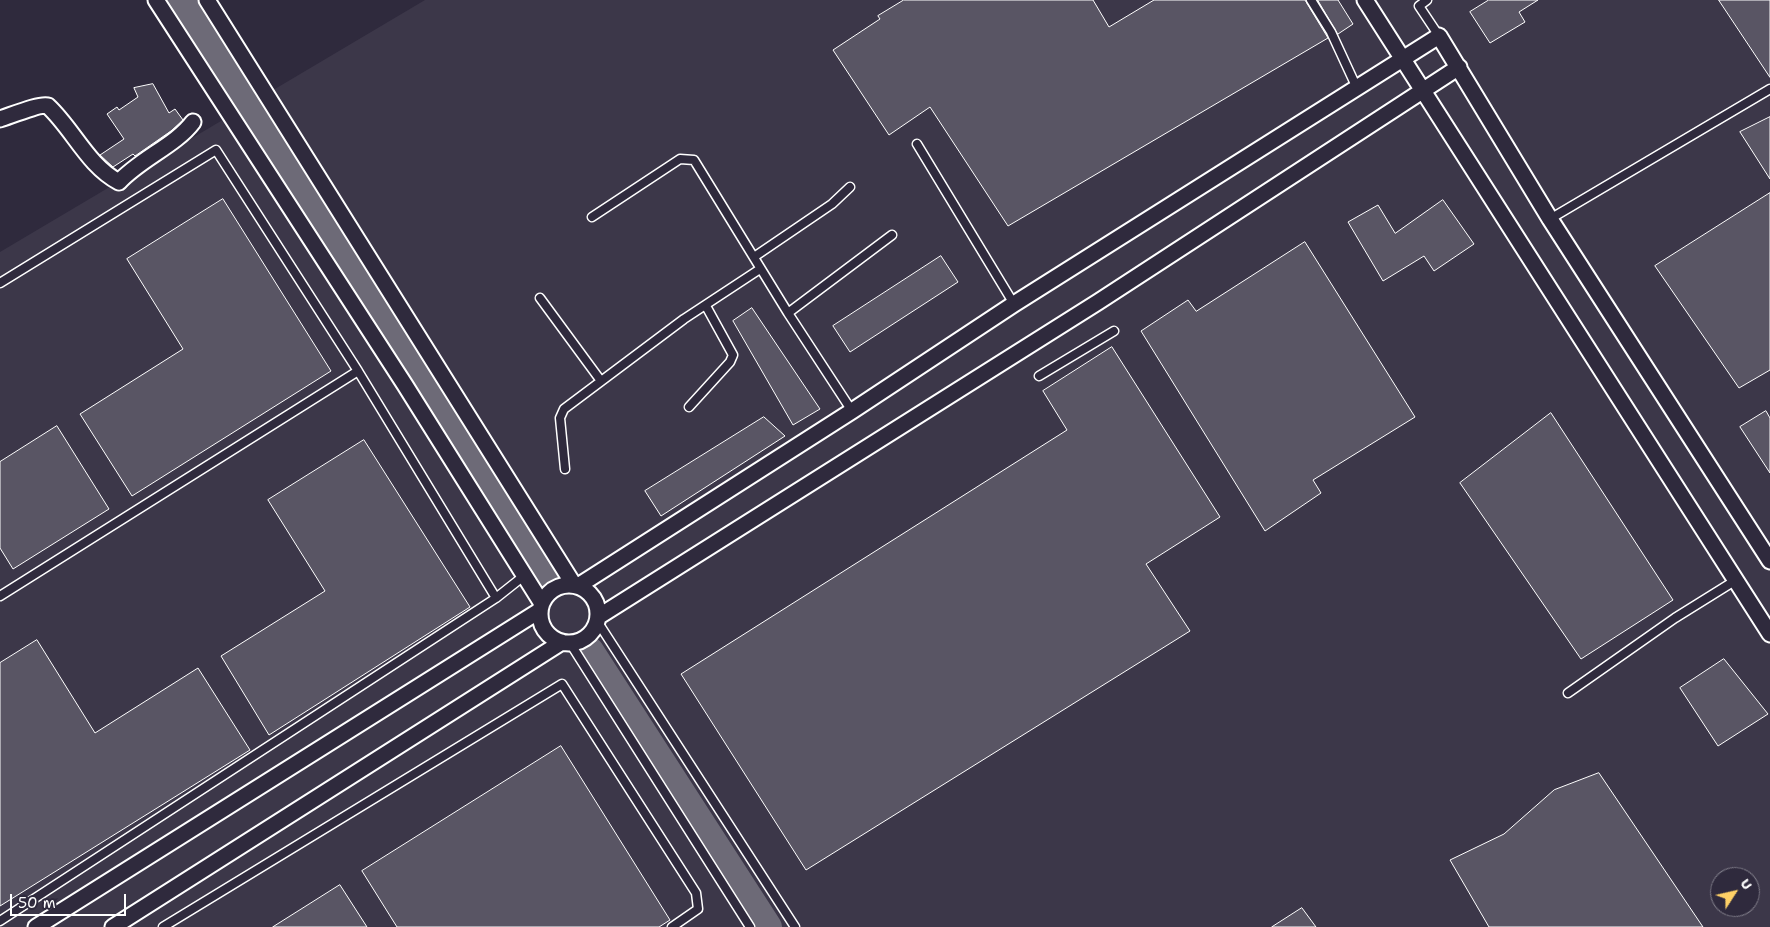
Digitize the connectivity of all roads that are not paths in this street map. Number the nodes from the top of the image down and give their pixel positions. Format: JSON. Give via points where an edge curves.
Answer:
{"nodes":[{"id":1,"x":156,"y":0,"type":"edge"},
{"id":2,"x":207,"y":0,"type":"edge"},
{"id":3,"x":1311,"y":0,"type":"edge"},
{"id":4,"x":1365,"y":0,"type":"edge"},
{"id":5,"x":1427,"y":0,"type":"edge"},
{"id":6,"x":1439,"y":36,"type":"junction"},
{"id":7,"x":1402,"y":57,"type":"junction"},
{"id":8,"x":1459,"y":66,"type":"junction"},
{"id":9,"x":1356,"y":86,"type":"junction"},
{"id":10,"x":1422,"y":89,"type":"junction"},
{"id":11,"x":1769,"y":90,"type":"edge"},
{"id":12,"x":0,"y":119,"type":"edge"},
{"id":13,"x":194,"y":122,"type":"dead end"},
{"id":14,"x":917,"y":144,"type":"dead end"},
{"id":15,"x":850,"y":186,"type":"dead end"},
{"id":16,"x":592,"y":217,"type":"dead end"},
{"id":17,"x":1550,"y":219,"type":"junction"},
{"id":18,"x":892,"y":235,"type":"dead end"},
{"id":19,"x":754,"y":257,"type":"junction"},
{"id":20,"x":760,"y":269,"type":"junction"},
{"id":21,"x":0,"y":283,"type":"edge"},
{"id":22,"x":540,"y":298,"type":"dead end"},
{"id":23,"x":1014,"y":304,"type":"junction"},
{"id":24,"x":706,"y":306,"type":"junction"},
{"id":25,"x":788,"y":313,"type":"junction"},
{"id":26,"x":1114,"y":330,"type":"dead end"},
{"id":27,"x":358,"y":371,"type":"junction"},
{"id":28,"x":1039,"y":376,"type":"dead end"},
{"id":29,"x":601,"y":381,"type":"junction"},
{"id":30,"x":688,"y":407,"type":"dead end"},
{"id":31,"x":852,"y":411,"type":"junction"},
{"id":32,"x":565,"y":470,"type":"dead end"},
{"id":33,"x":1770,"y":561,"type":"edge"},
{"id":34,"x":525,"y":575,"type":"junction"},
{"id":35,"x":1736,"y":580,"type":"junction"},
{"id":36,"x":576,"y":585,"type":"junction"},
{"id":37,"x":0,"y":596,"type":"edge"},
{"id":38,"x":496,"y":598,"type":"junction"},
{"id":39,"x":540,"y":606,"type":"junction"},
{"id":40,"x":597,"y":619,"type":"junction"},
{"id":41,"x":1770,"y":634,"type":"edge"},
{"id":42,"x":566,"y":643,"type":"junction"},
{"id":43,"x":1568,"y":693,"type":"dead end"},
{"id":44,"x":0,"y":921,"type":"edge"},
{"id":45,"x":36,"y":927,"type":"edge"},
{"id":46,"x":113,"y":927,"type":"edge"},
{"id":47,"x":163,"y":927,"type":"edge"},
{"id":48,"x":672,"y":927,"type":"edge"},
{"id":49,"x":750,"y":927,"type":"edge"},
{"id":50,"x":795,"y":927,"type":"edge"}],
"edges":[{"from":1,"to":34,"type":"street"},
{"from":2,"to":36,"type":"street"},
{"from":3,"to":9,"type":"lane","via":[[1331,32]]},
{"from":4,"to":7,"type":"street"},
{"from":5,"to":6,"type":"lane","via":[[1419,6]]},
{"from":6,"to":7,"type":"street"},
{"from":6,"to":8,"type":"street"},
{"from":7,"to":9,"type":"street"},
{"from":7,"to":10,"type":"street"},
{"from":8,"to":10,"type":"street"},
{"from":8,"to":17,"type":"street"},
{"from":9,"to":23,"type":"street"},
{"from":10,"to":35,"type":"street"},
{"from":10,"to":40,"type":"street","via":[[1098,302]]},
{"from":11,"to":17,"type":"lane"},
{"from":12,"to":13,"type":"street","via":[[38,106],[48,106],[92,160],[118,182],[153,153],[186,132]]},
{"from":14,"to":23,"type":"lane"},
{"from":15,"to":19,"type":"lane","via":[[832,204]]},
{"from":16,"to":19,"type":"lane","via":[[680,159],[694,160]]},
{"from":17,"to":33,"type":"street"},
{"from":18,"to":25,"type":"lane"},
{"from":19,"to":20,"type":"lane"},
{"from":20,"to":24,"type":"lane"},
{"from":20,"to":25,"type":"lane"},
{"from":21,"to":27,"type":"lane","via":[[216,150]]},
{"from":22,"to":29,"type":"lane"},
{"from":23,"to":31,"type":"street"},
{"from":24,"to":29,"type":"lane"},
{"from":24,"to":30,"type":"lane","via":[[733,355]]},
{"from":25,"to":31,"type":"lane"},
{"from":26,"to":28,"type":"lane"},
{"from":27,"to":37,"type":"lane"},
{"from":27,"to":38,"type":"lane"},
{"from":29,"to":32,"type":"lane","via":[[564,409],[560,418]]},
{"from":31,"to":36,"type":"street"},
{"from":34,"to":38,"type":"lane"},
{"from":34,"to":39,"type":"street"},
{"from":35,"to":41,"type":"street"},
{"from":35,"to":43,"type":"lane","via":[[1675,618]]},
{"from":36,"to":39,"type":"street","via":[[558,586],[546,595]]},
{"from":36,"to":40,"type":"street","via":[[585,589],[595,601]]},
{"from":38,"to":44,"type":"lane"},
{"from":39,"to":42,"type":"street","via":[[540,619],[547,634]]},
{"from":39,"to":45,"type":"street"},
{"from":40,"to":42,"type":"street","via":[[584,639]]},
{"from":40,"to":50,"type":"lane"},
{"from":42,"to":46,"type":"street"},
{"from":42,"to":49,"type":"lane"},
{"from":47,"to":48,"type":"lane","via":[[562,684],[696,893],[698,909]]}]}
